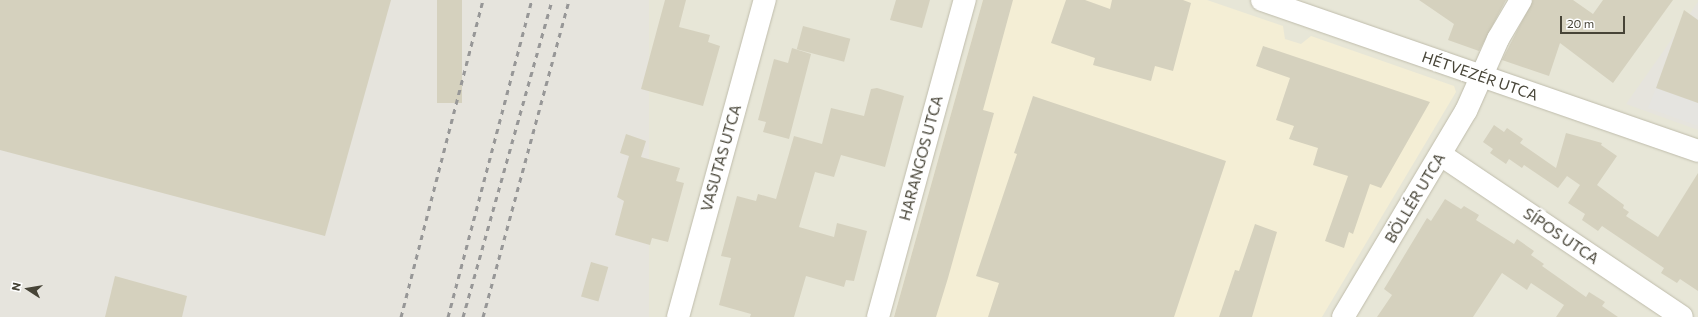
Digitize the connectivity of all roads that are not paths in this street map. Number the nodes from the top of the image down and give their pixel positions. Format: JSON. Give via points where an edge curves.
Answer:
{"nodes":[{"id":1,"x":765,"y":0,"type":"edge"},
{"id":2,"x":965,"y":0,"type":"edge"},
{"id":3,"x":1262,"y":0,"type":"edge"},
{"id":4,"x":1521,"y":0,"type":"edge"},
{"id":5,"x":1483,"y":77,"type":"junction"},
{"id":6,"x":1698,"y":151,"type":"edge"},
{"id":7,"x":1441,"y":155,"type":"junction"},
{"id":8,"x":678,"y":317,"type":"edge"},
{"id":9,"x":878,"y":317,"type":"edge"},
{"id":10,"x":1343,"y":317,"type":"edge"},
{"id":11,"x":1682,"y":317,"type":"edge"}],
"edges":[{"from":1,"to":8,"type":"street","name":"VASUTAS UTCA"},
{"from":2,"to":9,"type":"street","name":"HARANGOS UTCA"},
{"from":3,"to":5,"type":"street","name":"HÉTVEZÉR UTCA"},
{"from":4,"to":5,"type":"street","name":"BÖLLÉR UTCA","via":[[1498,39]]},
{"from":5,"to":6,"type":"street","name":"HÉTVEZÉR UTCA"},
{"from":5,"to":7,"type":"street","name":"BÖLLÉR UTCA"},
{"from":7,"to":10,"type":"street","name":"BÖLLÉR UTCA"},
{"from":7,"to":11,"type":"street","name":"SÍPOS UTCA"}]}
